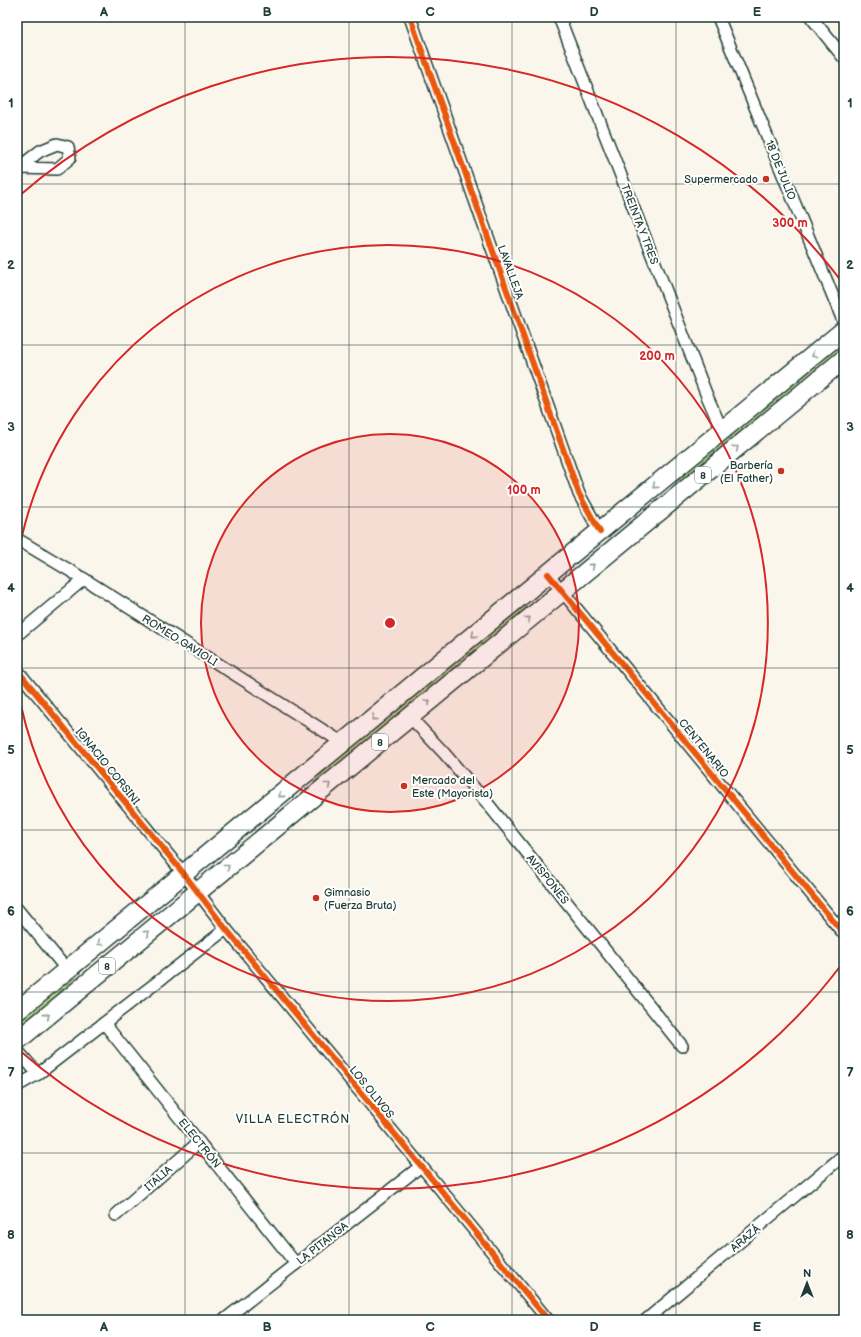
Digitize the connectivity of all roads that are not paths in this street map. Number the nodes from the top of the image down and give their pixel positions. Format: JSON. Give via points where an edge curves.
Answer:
{"nodes":[{"id":1,"x":410,"y":17,"type":"edge"},
{"id":2,"x":559,"y":17,"type":"edge"},
{"id":3,"x":718,"y":17,"type":"edge"},
{"id":4,"x":811,"y":17,"type":"edge"},
{"id":5,"x":844,"y":58,"type":"edge"},
{"id":6,"x":844,"y":323,"type":"edge"},
{"id":7,"x":844,"y":330,"type":"edge"},
{"id":8,"x":844,"y":359,"type":"edge"},
{"id":9,"x":722,"y":430,"type":"junction"},
{"id":10,"x":600,"y":532,"type":"junction"},
{"id":11,"x":17,"y":539,"type":"edge"},
{"id":12,"x":548,"y":574,"type":"junction"},
{"id":13,"x":84,"y":580,"type":"junction"},
{"id":14,"x":562,"y":591,"type":"junction"},
{"id":15,"x":17,"y":635,"type":"edge"},
{"id":16,"x":17,"y":670,"type":"edge"},
{"id":17,"x":410,"y":717,"type":"junction"},
{"id":18,"x":343,"y":743,"type":"junction"},
{"id":19,"x":184,"y":874,"type":"junction"},
{"id":20,"x":197,"y":892,"type":"junction"},
{"id":21,"x":17,"y":909,"type":"edge"},
{"id":22,"x":226,"y":929,"type":"junction"},
{"id":23,"x":844,"y":934,"type":"edge"},
{"id":24,"x":67,"y":970,"type":"junction"},
{"id":25,"x":17,"y":1011,"type":"edge"},
{"id":26,"x":104,"y":1023,"type":"junction"},
{"id":27,"x":17,"y":1041,"type":"edge"},
{"id":28,"x":682,"y":1046,"type":"dead end"},
{"id":29,"x":17,"y":1050,"type":"edge"},
{"id":30,"x":38,"y":1074,"type":"junction"},
{"id":31,"x":17,"y":1086,"type":"edge"},
{"id":32,"x":200,"y":1142,"type":"junction"},
{"id":33,"x":844,"y":1155,"type":"edge"},
{"id":34,"x":421,"y":1166,"type":"junction"},
{"id":35,"x":116,"y":1215,"type":"dead end"},
{"id":36,"x":296,"y":1264,"type":"junction"},
{"id":37,"x":224,"y":1320,"type":"edge"},
{"id":38,"x":548,"y":1320,"type":"edge"},
{"id":39,"x":646,"y":1320,"type":"edge"}],
"edges":[{"from":1,"to":10,"type":"street","name":"LAVALLEJA","via":[[579,494]]},
{"from":2,"to":9,"type":"street","name":"TREINTA Y TRES"},
{"from":3,"to":6,"type":"street","name":"18 DE JULIO"},
{"from":4,"to":5,"type":"street"},
{"from":7,"to":9,"type":"highway","number":"8","one_way":true},
{"from":14,"to":8,"type":"highway","number":"8","one_way":true},
{"from":9,"to":10,"type":"highway","number":"8","one_way":true},
{"from":10,"to":12,"type":"highway","number":"8"},
{"from":11,"to":13,"type":"street","name":"ROMEO GAVIOLI"},
{"from":12,"to":14,"type":"street","name":"CENTENARIO"},
{"from":12,"to":18,"type":"highway","number":"8","one_way":true},
{"from":13,"to":15,"type":"street"},
{"from":13,"to":18,"type":"street","name":"ROMEO GAVIOLI"},
{"from":17,"to":14,"type":"highway","number":"8","one_way":true},
{"from":14,"to":23,"type":"street","name":"CENTENARIO"},
{"from":16,"to":19,"type":"street","name":"IGNACIO CORSINI"},
{"from":20,"to":17,"type":"highway","number":"8","one_way":true},
{"from":17,"to":28,"type":"street","name":"AVISPONES","via":[[488,804]]},
{"from":18,"to":19,"type":"highway","number":"8","one_way":true},
{"from":19,"to":20,"type":"street","name":"LOS OLIVOS"},
{"from":19,"to":24,"type":"highway","number":"8","one_way":true},
{"from":20,"to":22,"type":"street","name":"LOS OLIVOS"},
{"from":27,"to":20,"type":"highway","number":"8","one_way":true},
{"from":21,"to":24,"type":"street"},
{"from":22,"to":26,"type":"street"},
{"from":22,"to":34,"type":"street","name":"LOS OLIVOS"},
{"from":24,"to":25,"type":"highway","number":"8"},
{"from":26,"to":30,"type":"street"},
{"from":26,"to":32,"type":"street","name":"ELECTRÓN"},
{"from":29,"to":30,"type":"street"},
{"from":30,"to":31,"type":"street"},
{"from":32,"to":35,"type":"street","name":"ITALIA"},
{"from":32,"to":36,"type":"street","name":"ELECTRÓN"},
{"from":33,"to":39,"type":"street","name":"ARAZÁ"},
{"from":34,"to":36,"type":"street","name":"LA PITANGA"},
{"from":34,"to":38,"type":"street","name":"LOS OLIVOS"},
{"from":36,"to":37,"type":"street","name":"LA PITANGA"}]}
